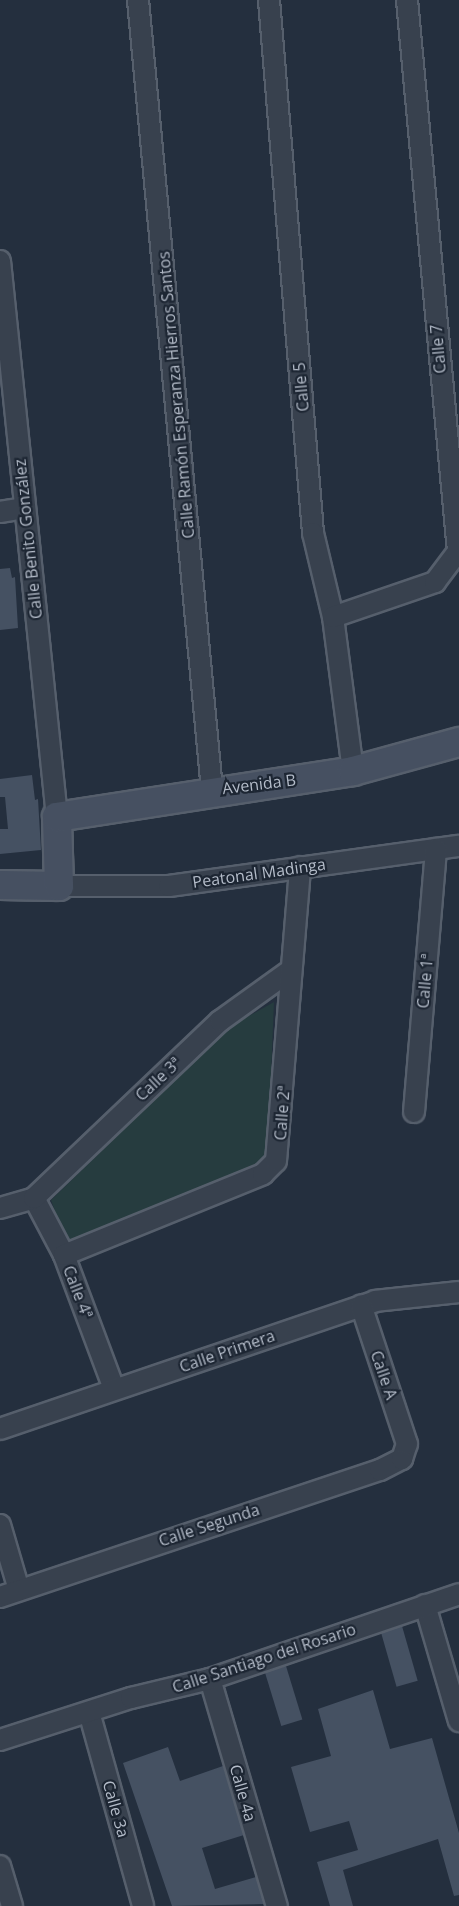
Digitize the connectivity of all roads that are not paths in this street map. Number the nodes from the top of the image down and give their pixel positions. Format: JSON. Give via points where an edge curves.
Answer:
{"nodes":[{"id":1,"x":138,"y":0,"type":"edge"},
{"id":2,"x":269,"y":0,"type":"edge"},
{"id":3,"x":407,"y":0,"type":"edge"},
{"id":4,"x":0,"y":261,"type":"edge"},
{"id":5,"x":24,"y":508,"type":"junction"},
{"id":6,"x":0,"y":512,"type":"edge"},
{"id":7,"x":333,"y":617,"type":"junction"},
{"id":8,"x":459,"y":742,"type":"edge"},
{"id":9,"x":353,"y":771,"type":"junction"},
{"id":10,"x":212,"y":790,"type":"junction"},
{"id":11,"x":57,"y":817,"type":"junction"},
{"id":12,"x":459,"y":846,"type":"edge"},
{"id":13,"x":436,"y":849,"type":"junction"},
{"id":14,"x":300,"y":867,"type":"junction"},
{"id":15,"x":0,"y":885,"type":"edge"},
{"id":16,"x":59,"y":886,"type":"junction"},
{"id":17,"x":291,"y":970,"type":"junction"},
{"id":18,"x":414,"y":1112,"type":"dead end"},
{"id":19,"x":34,"y":1198,"type":"junction"},
{"id":20,"x":0,"y":1208,"type":"edge"},
{"id":21,"x":64,"y":1255,"type":"junction"},
{"id":22,"x":459,"y":1292,"type":"edge"},
{"id":23,"x":361,"y":1305,"type":"junction"},
{"id":24,"x":114,"y":1389,"type":"junction"},
{"id":25,"x":0,"y":1429,"type":"edge"},
{"id":26,"x":407,"y":1444,"type":"joint"},
{"id":27,"x":0,"y":1525,"type":"edge"},
{"id":28,"x":19,"y":1590,"type":"junction"},
{"id":29,"x":459,"y":1594,"type":"edge"},
{"id":30,"x":0,"y":1596,"type":"edge"},
{"id":31,"x":425,"y":1605,"type":"junction"},
{"id":32,"x":210,"y":1679,"type":"junction"},
{"id":33,"x":88,"y":1712,"type":"junction"},
{"id":34,"x":459,"y":1721,"type":"edge"},
{"id":35,"x":0,"y":1740,"type":"edge"},
{"id":36,"x":0,"y":1866,"type":"edge"},
{"id":37,"x":12,"y":1906,"type":"edge"},
{"id":38,"x":143,"y":1906,"type":"edge"},
{"id":39,"x":277,"y":1906,"type":"edge"}],
"edges":[{"from":1,"to":10,"type":"street","name":"Calle Ramón Esperanza Hierros Santos"},
{"from":2,"to":7,"type":"street","name":"Calle 5","via":[[313,533]]},
{"from":3,"to":7,"type":"street","name":"Calle 7","via":[[458,552],[435,582]]},
{"from":4,"to":5,"type":"street","name":"Calle Benito González"},
{"from":5,"to":6,"type":"street"},
{"from":5,"to":11,"type":"street","name":"Calle Benito González"},
{"from":7,"to":9,"type":"street","name":"Calle 5"},
{"from":8,"to":9,"type":"main road","name":"Avenida B"},
{"from":9,"to":10,"type":"main road","name":"Avenida B"},
{"from":10,"to":11,"type":"main road","name":"Avenida B"},
{"from":11,"to":16,"type":"main road"},
{"from":12,"to":13,"type":"street","name":"Peatonal Madinga"},
{"from":13,"to":14,"type":"street","name":"Peatonal Madinga"},
{"from":13,"to":18,"type":"street","name":"Calle 1ª"},
{"from":14,"to":16,"type":"street","name":"Peatonal Madinga","via":[[169,886]]},
{"from":14,"to":17,"type":"street","name":"Calle 2ª"},
{"from":15,"to":16,"type":"main road"},
{"from":17,"to":19,"type":"street","name":"Calle 3ª","via":[[220,1021]]},
{"from":17,"to":21,"type":"street","name":"Calle 2ª","via":[[279,1151],[270,1169]]},
{"from":19,"to":20,"type":"street"},
{"from":19,"to":21,"type":"street","name":"Calle 4ª"},
{"from":21,"to":24,"type":"street","name":"Calle 4ª"},
{"from":22,"to":23,"type":"street","name":"Calle Primera","via":[[390,1298]]},
{"from":23,"to":24,"type":"street","name":"Calle Primera"},
{"from":23,"to":26,"type":"street","name":"Calle A"},
{"from":24,"to":25,"type":"street","name":"Calle Primera"},
{"from":26,"to":28,"type":"street","name":"Calle Segunda","via":[[402,1459],[380,1470]]},
{"from":27,"to":28,"type":"street"},
{"from":28,"to":30,"type":"street","name":"Calle Segunda"},
{"from":29,"to":31,"type":"street","name":"Calle Santiago del Rosario"},
{"from":31,"to":32,"type":"street","name":"Calle Santiago del Rosario"},
{"from":31,"to":34,"type":"street"},
{"from":32,"to":33,"type":"street","name":"Calle Santiago del Rosario"},
{"from":32,"to":39,"type":"street","name":"Calle 4a"},
{"from":33,"to":35,"type":"street","name":"Calle Santiago del Rosario"},
{"from":33,"to":38,"type":"street","name":"Calle 3a"},
{"from":36,"to":37,"type":"street"}]}
